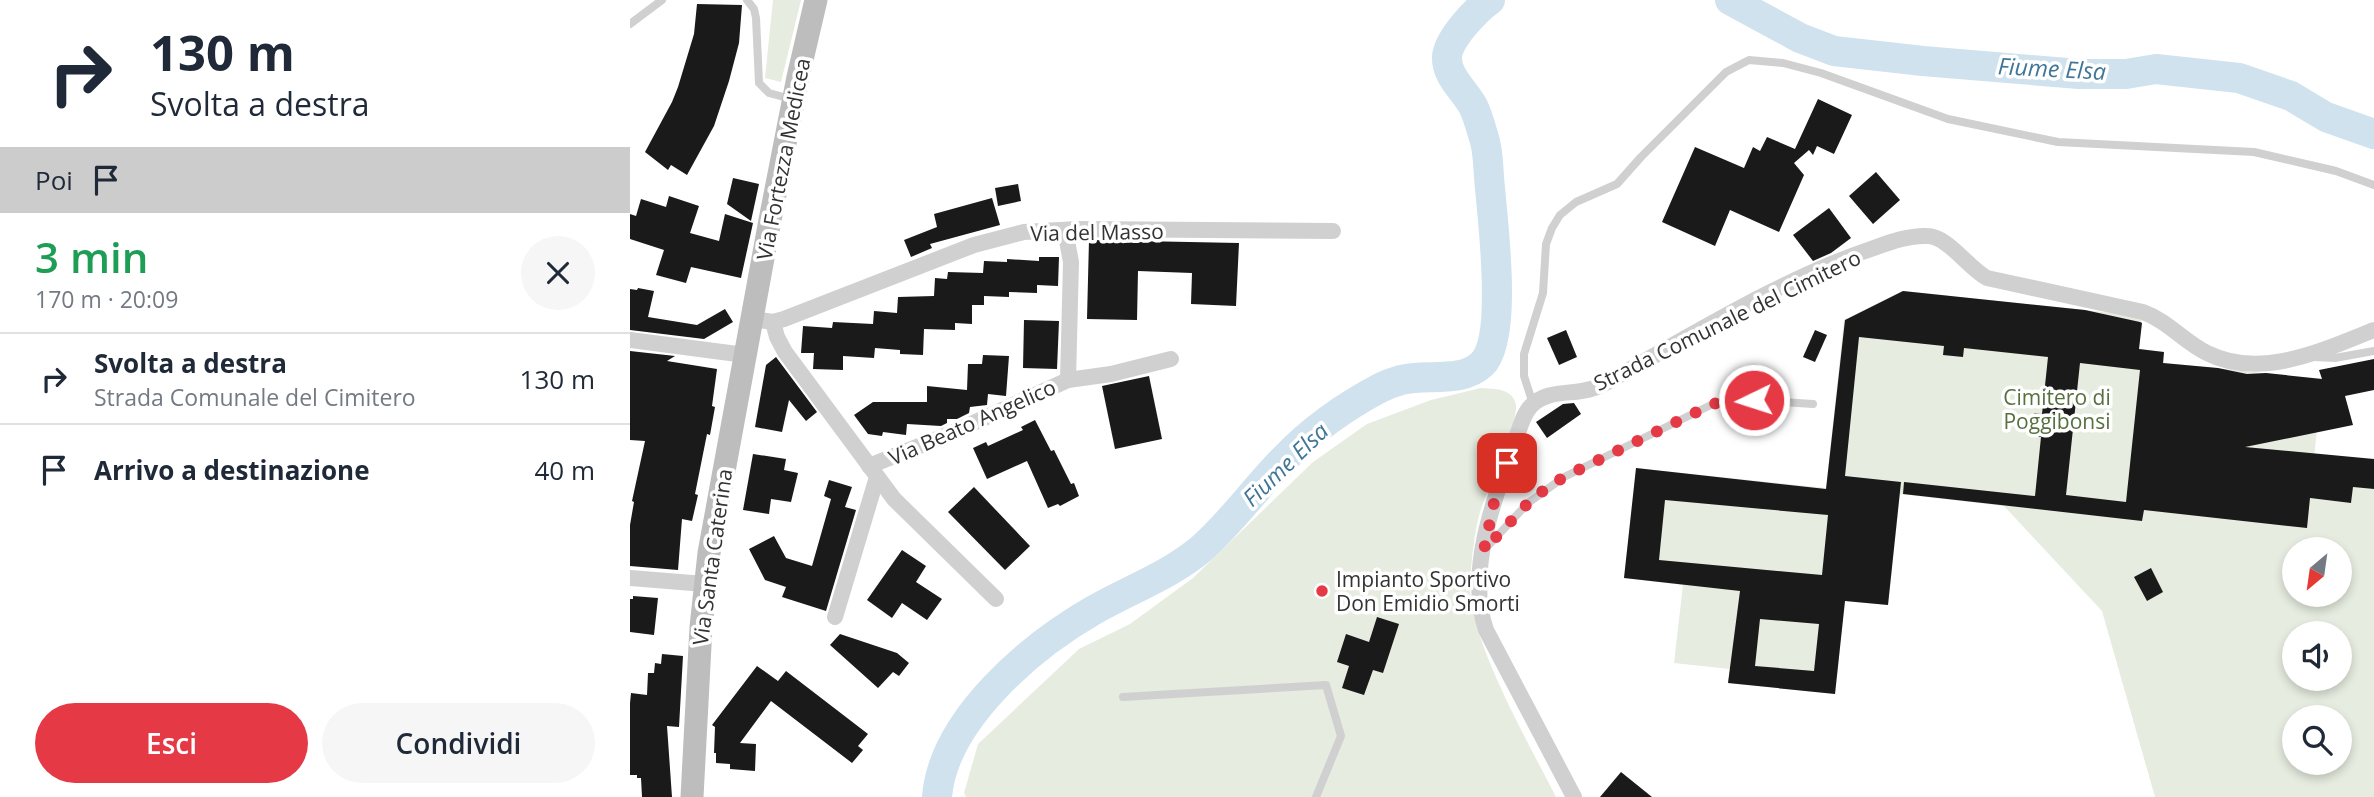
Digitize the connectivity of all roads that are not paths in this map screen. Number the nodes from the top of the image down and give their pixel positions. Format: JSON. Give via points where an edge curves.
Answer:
{"nodes":[{"id":1,"x":662,"y":0,"type":"edge"},
{"id":2,"x":747,"y":0,"type":"edge"},
{"id":3,"x":817,"y":0,"type":"edge"},
{"id":4,"x":630,"y":24,"type":"edge"},
{"id":5,"x":794,"y":100,"type":"junction"},
{"id":6,"x":2374,"y":185,"type":"edge"},
{"id":7,"x":1065,"y":230,"type":"junction"},
{"id":8,"x":1333,"y":232,"type":"dead end"},
{"id":9,"x":762,"y":320,"type":"junction"},
{"id":10,"x":2374,"y":330,"type":"edge"},
{"id":11,"x":630,"y":340,"type":"edge"},
{"id":12,"x":2374,"y":351,"type":"edge"},
{"id":13,"x":745,"y":355,"type":"junction"},
{"id":14,"x":2306,"y":355,"type":"junction"},
{"id":15,"x":1171,"y":359,"type":"dead end"},
{"id":16,"x":1068,"y":380,"type":"junction"},
{"id":17,"x":1533,"y":404,"type":"junction"},
{"id":18,"x":1813,"y":404,"type":"dead end"},
{"id":19,"x":873,"y":471,"type":"junction"},
{"id":20,"x":1484,"y":550,"type":"junction"},
{"id":21,"x":630,"y":578,"type":"edge"},
{"id":22,"x":705,"y":584,"type":"junction"},
{"id":23,"x":996,"y":599,"type":"dead end"},
{"id":24,"x":835,"y":617,"type":"dead end"},
{"id":25,"x":1122,"y":697,"type":"dead end"},
{"id":26,"x":692,"y":797,"type":"edge"},
{"id":27,"x":1316,"y":797,"type":"edge"},
{"id":28,"x":1574,"y":797,"type":"edge"}],
"edges":[{"from":1,"to":4,"type":"lane"},
{"from":2,"to":5,"type":"lane","via":[[757,18],[759,83],[769,93]]},
{"from":3,"to":5,"type":"main road","name":"Via Fortezza Medicea"},
{"from":5,"to":9,"type":"main road","name":"Via Fortezza Medicea"},
{"from":6,"to":17,"type":"lane","via":[[2254,152],[2058,142],[1948,119],[1821,73],[1749,60],[1726,72],[1617,184],[1576,202],[1560,215],[1546,244],[1543,293],[1524,354],[1524,376]]},
{"from":7,"to":8,"type":"street","name":"Via del Masso"},
{"from":7,"to":9,"type":"street","name":"Via del Masso","via":[[1024,232],[984,242]]},
{"from":7,"to":16,"type":"street","via":[[1071,262]]},
{"from":9,"to":13,"type":"main road","name":"Via Santa Caterina"},
{"from":9,"to":19,"type":"street"},
{"from":10,"to":14,"type":"street","name":"Strada Comunale del Cimitero"},
{"from":11,"to":13,"type":"street"},
{"from":12,"to":14,"type":"lane","via":[[2335,358]]},
{"from":13,"to":22,"type":"main road","name":"Via Santa Caterina"},
{"from":14,"to":17,"type":"street","name":"Strada Comunale del Cimitero","via":[[2273,362],[2231,361],[2205,352],[2143,312],[2003,282],[1978,273],[1933,236],[1916,236],[1840,260],[1605,384]]},
{"from":15,"to":16,"type":"street","name":"Via Beato Angelico"},
{"from":16,"to":19,"type":"street","name":"Via Beato Angelico"},
{"from":17,"to":20,"type":"street","via":[[1498,486]]},
{"from":18,"to":20,"type":"lane","via":[[1742,399],[1713,404],[1548,487]]},
{"from":19,"to":23,"type":"street","name":"Via Beato Angelico","via":[[900,506]]},
{"from":19,"to":24,"type":"street","name":"Via Beato Angelico"},
{"from":20,"to":28,"type":"street","via":[[1479,595],[1486,629]]},
{"from":21,"to":22,"type":"street"},
{"from":22,"to":26,"type":"main road","name":"Via Santa Caterina"},
{"from":25,"to":27,"type":"lane","via":[[1326,685],[1341,736]]}]}
